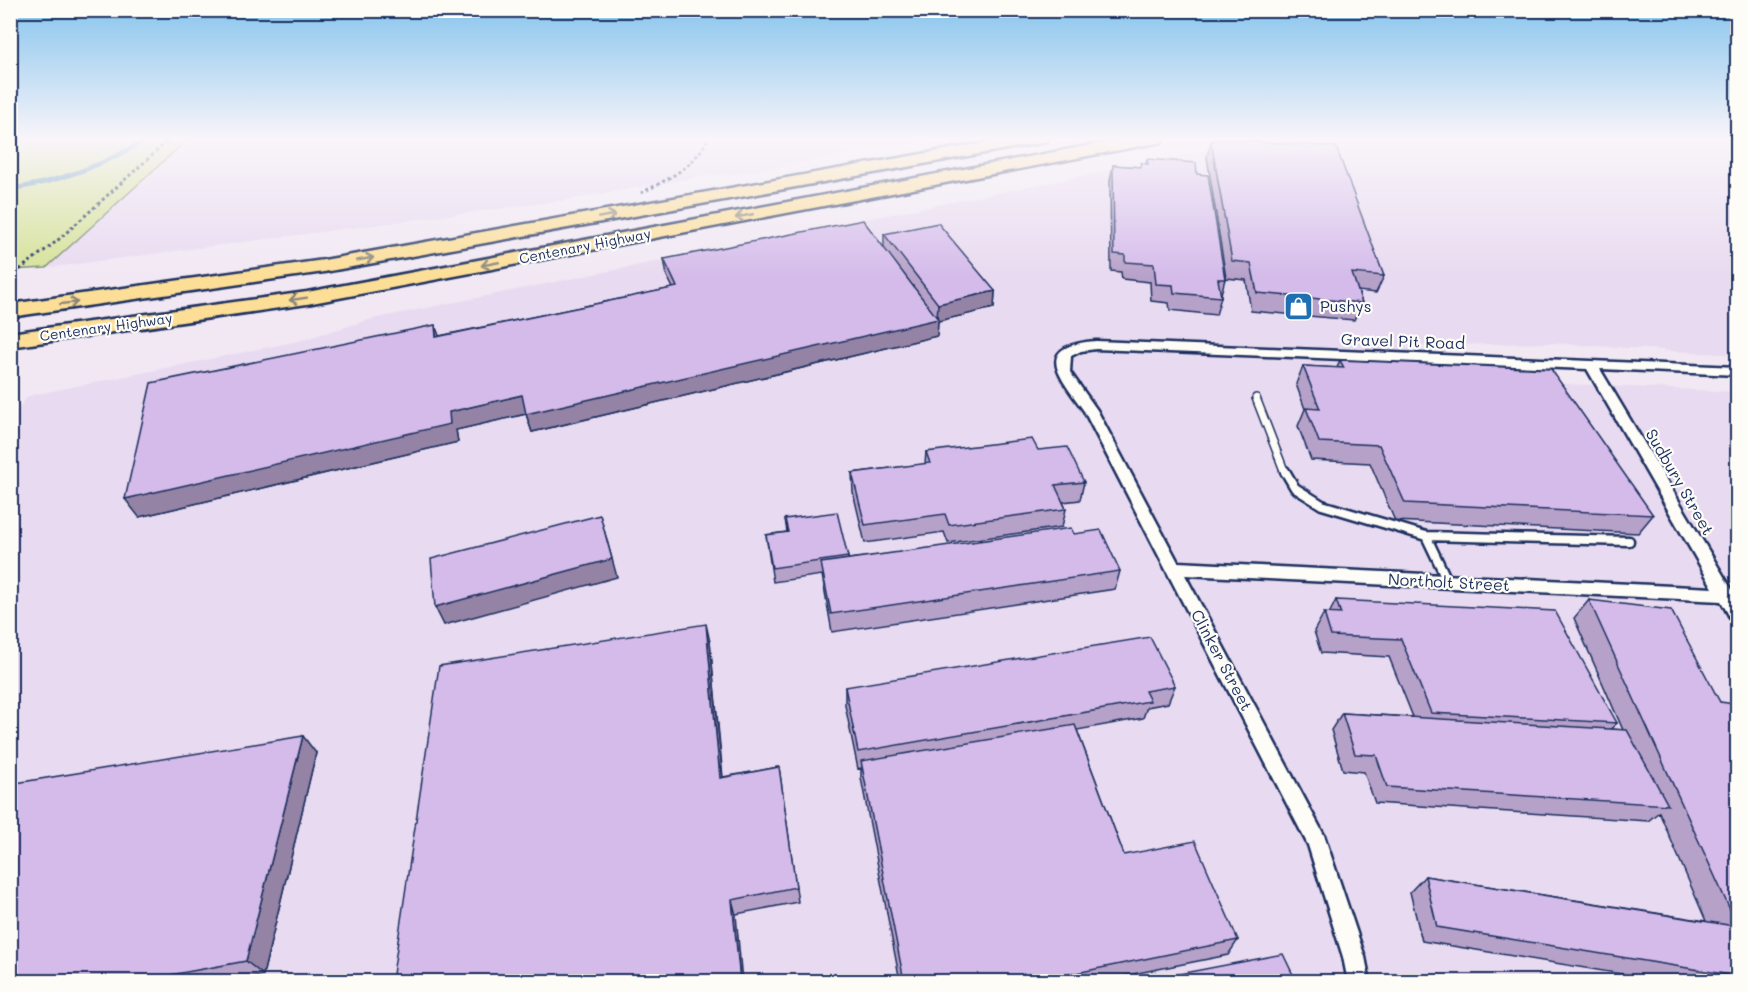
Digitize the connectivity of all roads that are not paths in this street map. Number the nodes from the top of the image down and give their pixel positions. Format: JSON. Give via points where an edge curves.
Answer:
{"nodes":[{"id":1,"x":781,"y":184,"type":"edge"},
{"id":2,"x":910,"y":184,"type":"edge"},
{"id":3,"x":10,"y":311,"type":"edge"},
{"id":4,"x":10,"y":340,"type":"edge"},
{"id":5,"x":1068,"y":351,"type":"joint"},
{"id":6,"x":1592,"y":366,"type":"junction"},
{"id":7,"x":1737,"y":371,"type":"edge"},
{"id":8,"x":1256,"y":398,"type":"dead end"},
{"id":9,"x":1426,"y":536,"type":"junction"},
{"id":10,"x":1629,"y":541,"type":"dead end"},
{"id":11,"x":1173,"y":568,"type":"junction"},
{"id":12,"x":1448,"y":582,"type":"junction"},
{"id":13,"x":1725,"y":596,"type":"junction"},
{"id":14,"x":1737,"y":616,"type":"edge"},
{"id":15,"x":1359,"y":981,"type":"edge"}],
"edges":[{"from":3,"to":1,"type":"highway","name":"Centenary Highway","one_way":true,"via":[[324,266]]},
{"from":2,"to":4,"type":"highway","name":"Centenary Highway","one_way":true,"via":[[318,296]]},
{"from":5,"to":6,"type":"street","name":"Gravel Pit Road","via":[[1096,345]]},
{"from":5,"to":11,"type":"street","name":"Clinker Street","via":[[1063,359],[1063,372],[1090,410]]},
{"from":6,"to":7,"type":"street","name":"Gravel Pit Road"},
{"from":6,"to":13,"type":"street","name":"Sudbury Street"},
{"from":8,"to":9,"type":"lane","via":[[1295,488],[1322,505]]},
{"from":9,"to":10,"type":"lane"},
{"from":9,"to":12,"type":"lane"},
{"from":11,"to":12,"type":"street","name":"Northolt Street"},
{"from":11,"to":15,"type":"street","name":"Clinker Street","via":[[1317,842]]},
{"from":12,"to":13,"type":"street","name":"Northolt Street"},
{"from":13,"to":14,"type":"street","name":"Sudbury Street"}]}
